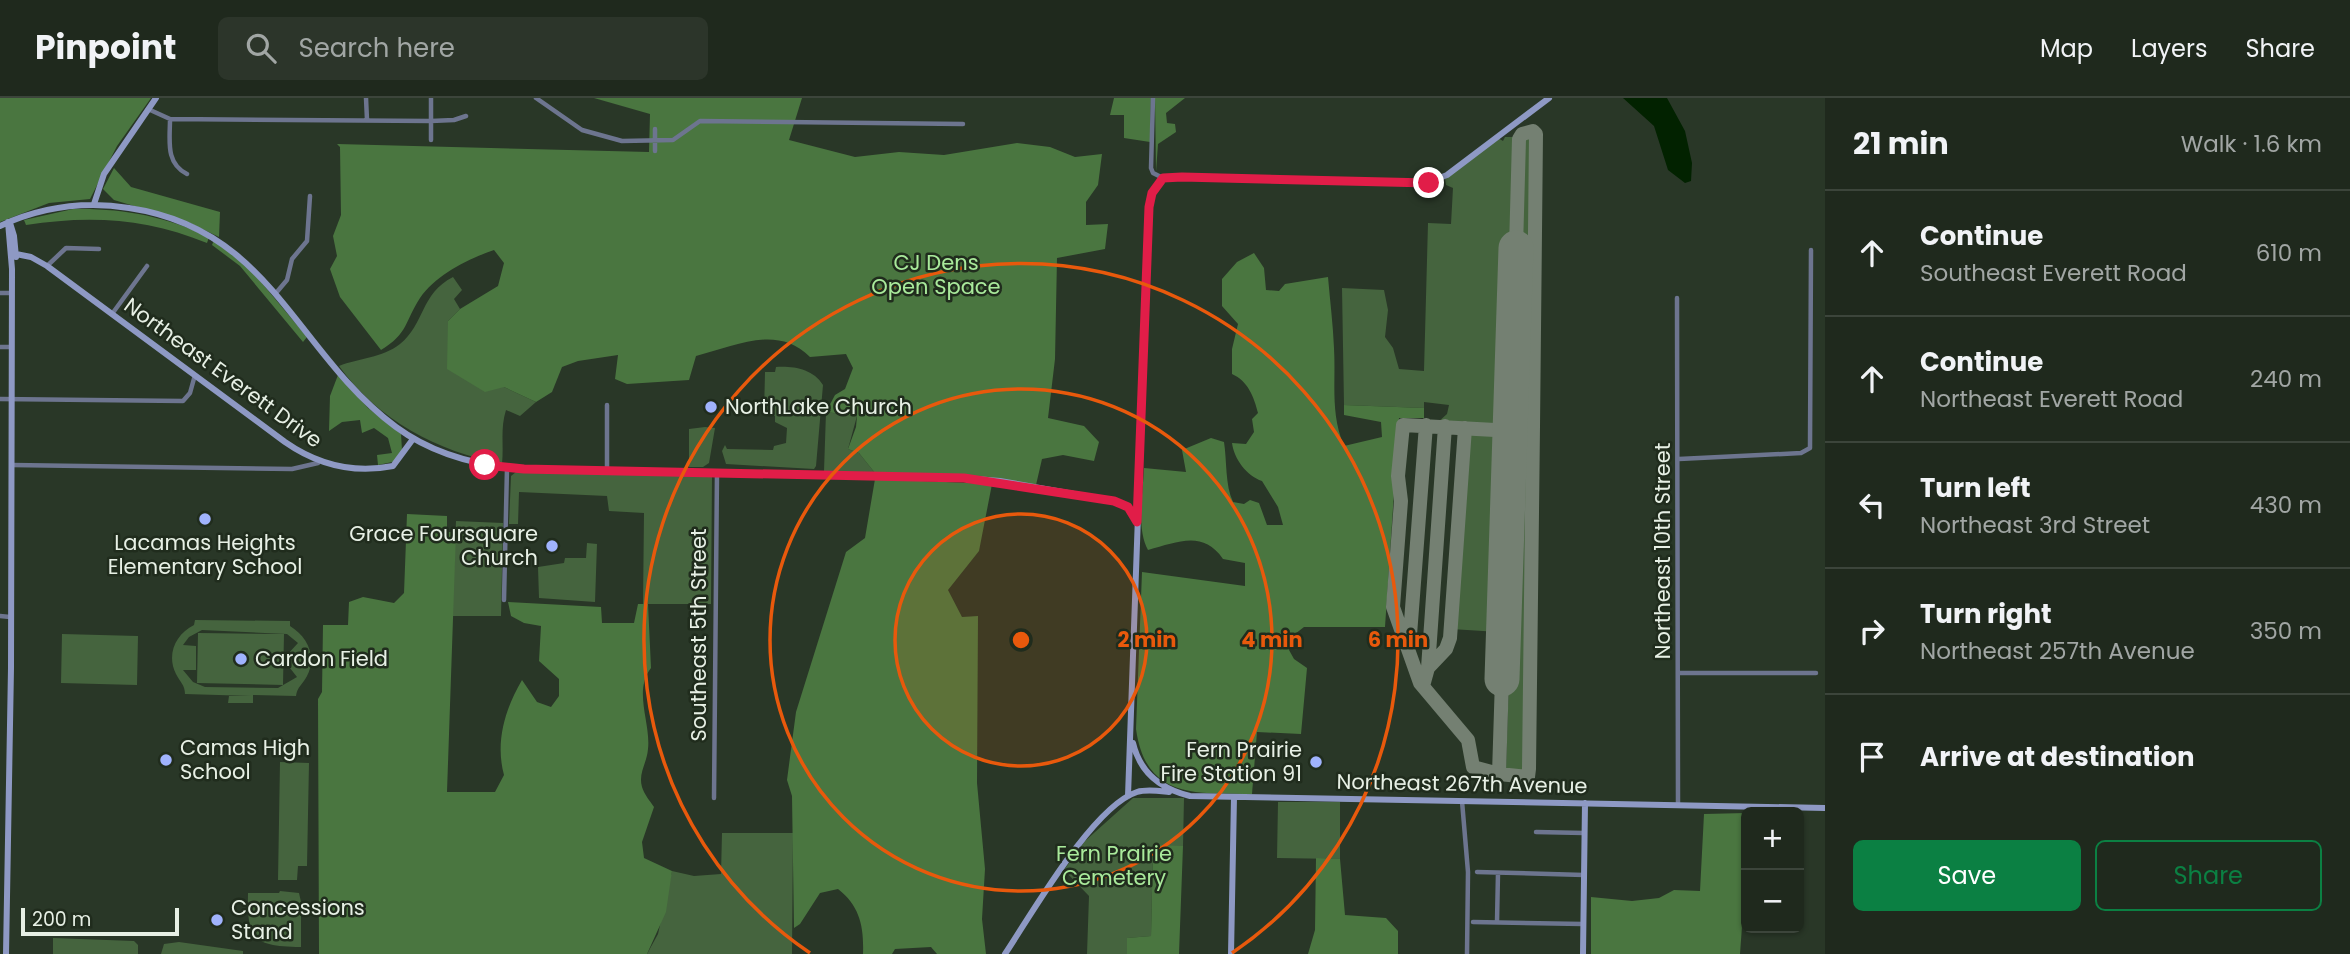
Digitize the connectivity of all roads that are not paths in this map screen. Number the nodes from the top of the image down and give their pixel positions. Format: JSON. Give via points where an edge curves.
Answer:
{"nodes":[{"id":1,"x":156,"y":98,"type":"edge"},
{"id":2,"x":366,"y":98,"type":"edge"},
{"id":3,"x":432,"y":98,"type":"edge"},
{"id":4,"x":536,"y":98,"type":"edge"},
{"id":5,"x":1153,"y":98,"type":"edge"},
{"id":6,"x":1549,"y":98,"type":"edge"},
{"id":7,"x":148,"y":108,"type":"junction"},
{"id":8,"x":466,"y":116,"type":"dead end"},
{"id":9,"x":170,"y":119,"type":"junction"},
{"id":10,"x":367,"y":120,"type":"junction"},
{"id":11,"x":431,"y":121,"type":"junction"},
{"id":12,"x":963,"y":124,"type":"dead end"},
{"id":13,"x":655,"y":129,"type":"dead end"},
{"id":14,"x":431,"y":140,"type":"dead end"},
{"id":15,"x":655,"y":141,"type":"junction"},
{"id":16,"x":655,"y":151,"type":"dead end"},
{"id":17,"x":187,"y":174,"type":"dead end"},
{"id":18,"x":1163,"y":178,"type":"junction"},
{"id":19,"x":310,"y":196,"type":"dead end"},
{"id":20,"x":94,"y":204,"type":"junction"},
{"id":21,"x":8,"y":222,"type":"junction"},
{"id":22,"x":0,"y":226,"type":"edge"},
{"id":23,"x":0,"y":234,"type":"edge"},
{"id":24,"x":10,"y":240,"type":"junction"},
{"id":25,"x":99,"y":249,"type":"dead end"},
{"id":26,"x":1811,"y":250,"type":"dead end"},
{"id":27,"x":16,"y":254,"type":"junction"},
{"id":28,"x":47,"y":266,"type":"junction"},
{"id":29,"x":147,"y":266,"type":"dead end"},
{"id":30,"x":12,"y":269,"type":"junction"},
{"id":31,"x":0,"y":293,"type":"edge"},
{"id":32,"x":11,"y":293,"type":"junction"},
{"id":33,"x":276,"y":293,"type":"junction"},
{"id":34,"x":1677,"y":298,"type":"dead end"},
{"id":35,"x":111,"y":315,"type":"junction"},
{"id":36,"x":0,"y":347,"type":"edge"},
{"id":37,"x":11,"y":347,"type":"junction"},
{"id":38,"x":195,"y":375,"type":"junction"},
{"id":39,"x":0,"y":399,"type":"edge"},
{"id":40,"x":12,"y":399,"type":"junction"},
{"id":41,"x":607,"y":405,"type":"dead end"},
{"id":42,"x":412,"y":439,"type":"junction"},
{"id":43,"x":1679,"y":459,"type":"junction"},
{"id":44,"x":318,"y":463,"type":"junction"},
{"id":45,"x":12,"y":465,"type":"junction"},
{"id":46,"x":507,"y":468,"type":"junction"},
{"id":47,"x":607,"y":471,"type":"junction"},
{"id":48,"x":717,"y":471,"type":"junction"},
{"id":49,"x":1137,"y":522,"type":"junction"},
{"id":50,"x":504,"y":600,"type":"dead end"},
{"id":51,"x":0,"y":616,"type":"edge"},
{"id":52,"x":10,"y":617,"type":"junction"},
{"id":53,"x":1679,"y":673,"type":"junction"},
{"id":54,"x":1816,"y":673,"type":"dead end"},
{"id":55,"x":1132,"y":734,"type":"junction"},
{"id":56,"x":1175,"y":793,"type":"junction"},
{"id":57,"x":1128,"y":796,"type":"junction"},
{"id":58,"x":1234,"y":797,"type":"junction"},
{"id":59,"x":714,"y":798,"type":"dead end"},
{"id":60,"x":1462,"y":801,"type":"junction"},
{"id":61,"x":1584,"y":803,"type":"junction"},
{"id":62,"x":1678,"y":805,"type":"junction"},
{"id":63,"x":1825,"y":808,"type":"edge"},
{"id":64,"x":1536,"y":832,"type":"dead end"},
{"id":65,"x":1584,"y":834,"type":"junction"},
{"id":66,"x":1476,"y":872,"type":"dead end"},
{"id":67,"x":1498,"y":873,"type":"junction"},
{"id":68,"x":1584,"y":875,"type":"junction"},
{"id":69,"x":1473,"y":922,"type":"dead end"},
{"id":70,"x":1497,"y":922,"type":"junction"},
{"id":71,"x":1583,"y":924,"type":"junction"},
{"id":72,"x":6,"y":954,"type":"edge"},
{"id":73,"x":1005,"y":954,"type":"edge"},
{"id":74,"x":1231,"y":954,"type":"edge"},
{"id":75,"x":1467,"y":954,"type":"edge"},
{"id":76,"x":1583,"y":954,"type":"edge"}],
"edges":[{"from":1,"to":7,"type":"street"},
{"from":2,"to":10,"type":"street"},
{"from":3,"to":11,"type":"street"},
{"from":4,"to":15,"type":"street","via":[[591,134],[622,141]]},
{"from":5,"to":18,"type":"street","via":[[1151,168]]},
{"from":6,"to":18,"type":"street","via":[[1435,181]]},
{"from":7,"to":9,"type":"street"},
{"from":7,"to":20,"type":"street","via":[[104,174]]},
{"from":8,"to":11,"type":"street"},
{"from":9,"to":10,"type":"street"},
{"from":9,"to":17,"type":"street","via":[[171,157]]},
{"from":10,"to":11,"type":"street"},
{"from":11,"to":14,"type":"street"},
{"from":12,"to":15,"type":"street","via":[[706,121],[690,126],[673,140]]},
{"from":13,"to":15,"type":"street"},
{"from":15,"to":16,"type":"street"},
{"from":18,"to":49,"type":"street","via":[[1149,207]]},
{"from":19,"to":33,"type":"street","via":[[307,242],[292,259],[287,280]]},
{"from":20,"to":21,"type":"street","via":[[48,209]]},
{"from":20,"to":33,"type":"street","via":[[142,210],[196,228],[239,256]]},
{"from":21,"to":22,"type":"street"},
{"from":21,"to":24,"type":"street"},
{"from":21,"to":27,"type":"street"},
{"from":23,"to":24,"type":"street"},
{"from":24,"to":30,"type":"street"},
{"from":25,"to":28,"type":"street","via":[[66,248]]},
{"from":26,"to":43,"type":"street","via":[[1810,448],[1801,453]]},
{"from":27,"to":28,"type":"street","name":"Northeast Everett Drive"},
{"from":27,"to":30,"type":"street"},
{"from":28,"to":35,"type":"street","name":"Northeast Everett Drive"},
{"from":29,"to":35,"type":"street"},
{"from":30,"to":32,"type":"street"},
{"from":31,"to":32,"type":"street"},
{"from":32,"to":37,"type":"street"},
{"from":33,"to":42,"type":"street","via":[[374,410]]},
{"from":34,"to":43,"type":"street","name":"Northeast 10th Street"},
{"from":35,"to":38,"type":"street","name":"Northeast Everett Drive"},
{"from":36,"to":37,"type":"street"},
{"from":37,"to":40,"type":"street"},
{"from":38,"to":40,"type":"street","via":[[183,401]]},
{"from":38,"to":44,"type":"street","name":"Northeast Everett Drive"},
{"from":39,"to":40,"type":"street"},
{"from":40,"to":45,"type":"street"},
{"from":41,"to":47,"type":"street"},
{"from":42,"to":44,"type":"street","name":"Northeast Everett Drive","via":[[393,466]]},
{"from":42,"to":46,"type":"street","via":[[454,458]]},
{"from":43,"to":53,"type":"street","name":"Northeast 10th Street"},
{"from":44,"to":45,"type":"street","via":[[292,469]]},
{"from":45,"to":52,"type":"street"},
{"from":46,"to":47,"type":"street"},
{"from":46,"to":50,"type":"street"},
{"from":47,"to":48,"type":"street"},
{"from":48,"to":49,"type":"street","via":[[1011,483],[1114,501],[1128,507]]},
{"from":48,"to":59,"type":"street","name":"Southeast 5th Street"},
{"from":49,"to":55,"type":"street"},
{"from":51,"to":52,"type":"street"},
{"from":52,"to":72,"type":"street"},
{"from":53,"to":54,"type":"street"},
{"from":53,"to":62,"type":"street","name":"Northeast 10th Street"},
{"from":55,"to":56,"type":"street","via":[[1146,772]]},
{"from":55,"to":57,"type":"street"},
{"from":56,"to":57,"type":"street","name":"Northeast 267th Avenue","via":[[1142,791]]},
{"from":56,"to":58,"type":"street","name":"Northeast 267th Avenue"},
{"from":57,"to":73,"type":"street","via":[[1082,841]]},
{"from":58,"to":60,"type":"street","name":"Northeast 267th Avenue"},
{"from":58,"to":74,"type":"street"},
{"from":60,"to":61,"type":"street","name":"Northeast 267th Avenue"},
{"from":60,"to":75,"type":"street","via":[[1468,872]]},
{"from":61,"to":62,"type":"street","name":"Northeast 267th Avenue"},
{"from":61,"to":65,"type":"street"},
{"from":62,"to":63,"type":"street","name":"Northeast 267th Avenue"},
{"from":64,"to":65,"type":"street"},
{"from":65,"to":68,"type":"street"},
{"from":66,"to":67,"type":"street"},
{"from":67,"to":68,"type":"street"},
{"from":67,"to":70,"type":"street"},
{"from":68,"to":71,"type":"street"},
{"from":69,"to":70,"type":"street"},
{"from":70,"to":71,"type":"street"},
{"from":71,"to":76,"type":"street"}]}
